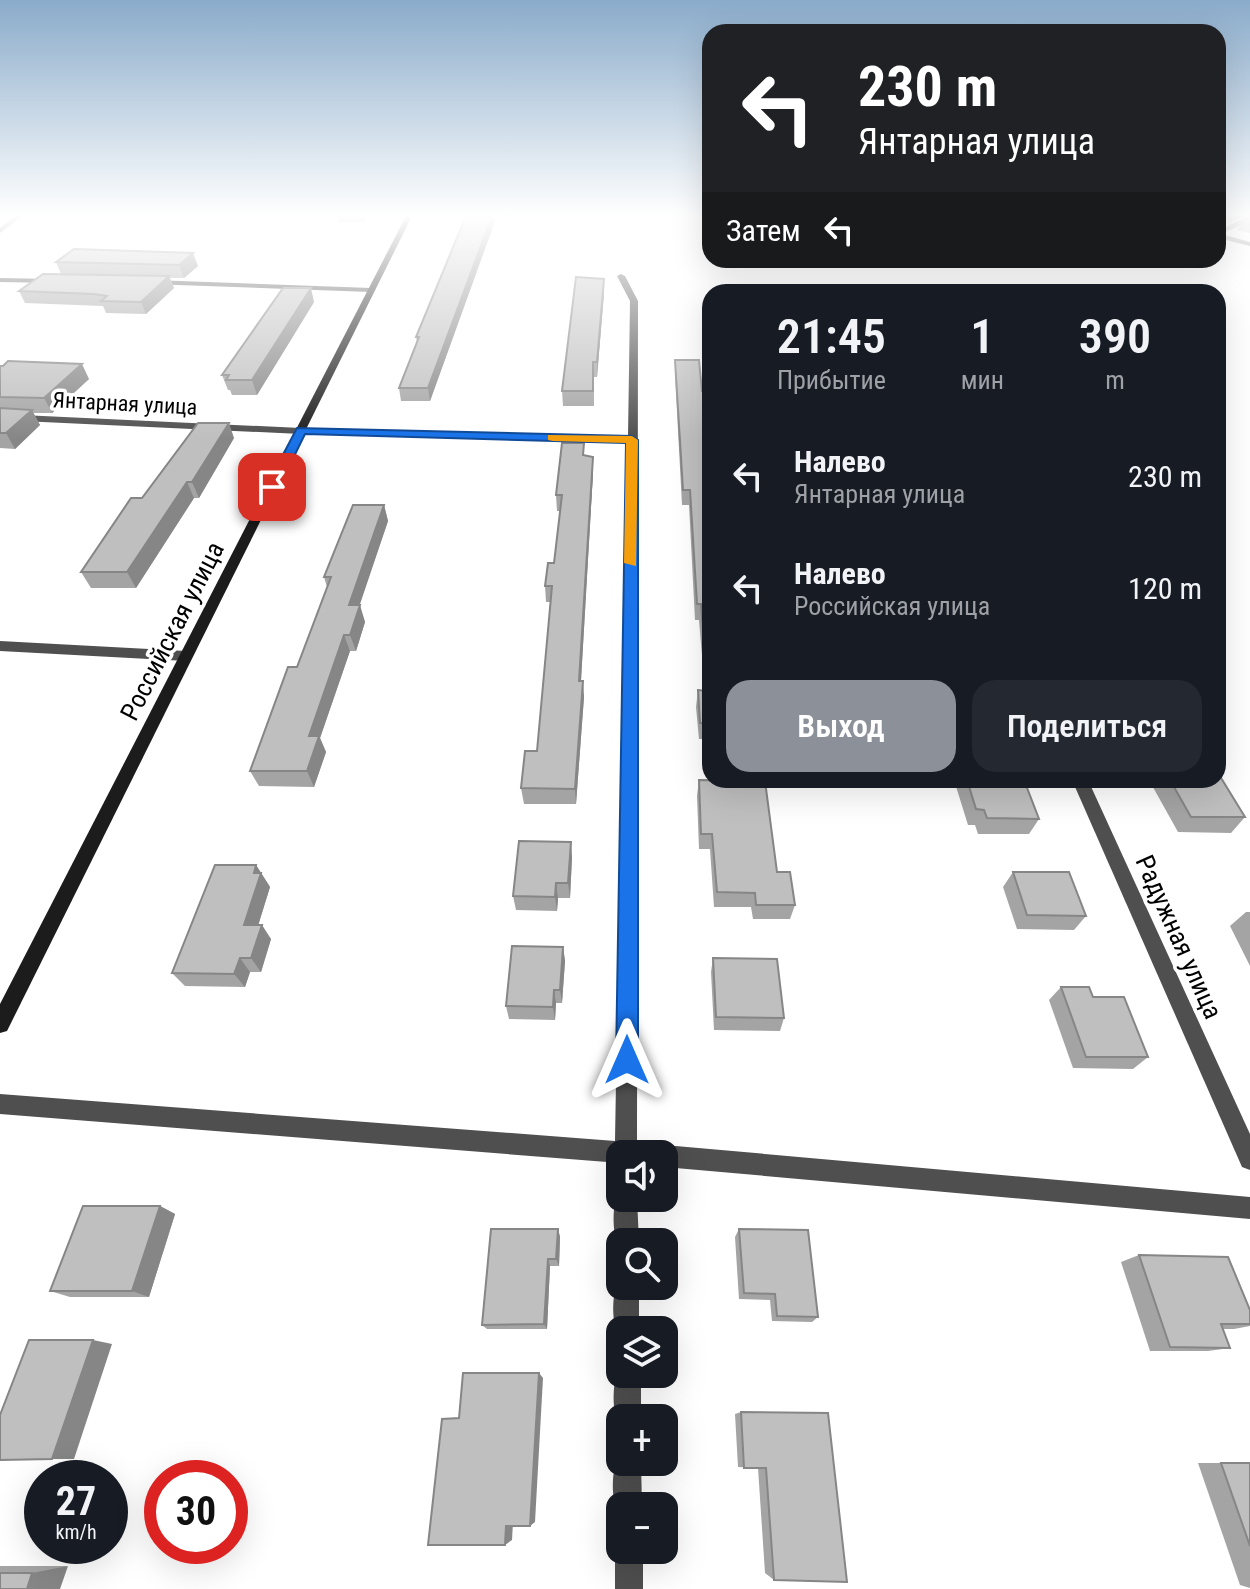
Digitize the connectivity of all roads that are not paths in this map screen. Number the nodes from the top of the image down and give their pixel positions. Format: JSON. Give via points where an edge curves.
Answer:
{"nodes":[{"id":1,"x":371,"y":290,"type":"edge"},
{"id":2,"x":628,"y":290,"type":"edge"},
{"id":3,"x":0,"y":417,"type":"edge"},
{"id":4,"x":301,"y":431,"type":"junction"},
{"id":5,"x":632,"y":440,"type":"junction"},
{"id":6,"x":0,"y":646,"type":"edge"},
{"id":7,"x":186,"y":656,"type":"junction"},
{"id":8,"x":1084,"y":788,"type":"edge"},
{"id":9,"x":0,"y":1024,"type":"edge"},
{"id":10,"x":0,"y":1104,"type":"edge"},
{"id":11,"x":632,"y":1140,"type":"edge"},
{"id":12,"x":606,"y":1152,"type":"edge"},
{"id":13,"x":678,"y":1157,"type":"edge"},
{"id":14,"x":1250,"y":1159,"type":"edge"},
{"id":15,"x":1250,"y":1208,"type":"edge"},
{"id":16,"x":629,"y":1564,"type":"edge"},
{"id":17,"x":629,"y":1589,"type":"edge"}],
"edges":[{"from":1,"to":4,"type":"main road","name":"Российская улица"},
{"from":2,"to":5,"type":"street","via":[[634,301]]},
{"from":3,"to":4,"type":"street","name":"Янтарная улица"},
{"from":4,"to":5,"type":"street","name":"Янтарная улица"},
{"from":4,"to":7,"type":"main road","name":"Российская улица"},
{"from":5,"to":11,"type":"street"},
{"from":6,"to":7,"type":"street"},
{"from":7,"to":9,"type":"main road","name":"Российская улица"},
{"from":8,"to":14,"type":"street","name":"Радужная улица"},
{"from":10,"to":12,"type":"street"},
{"from":13,"to":15,"type":"street"},
{"from":16,"to":17,"type":"street"}]}
